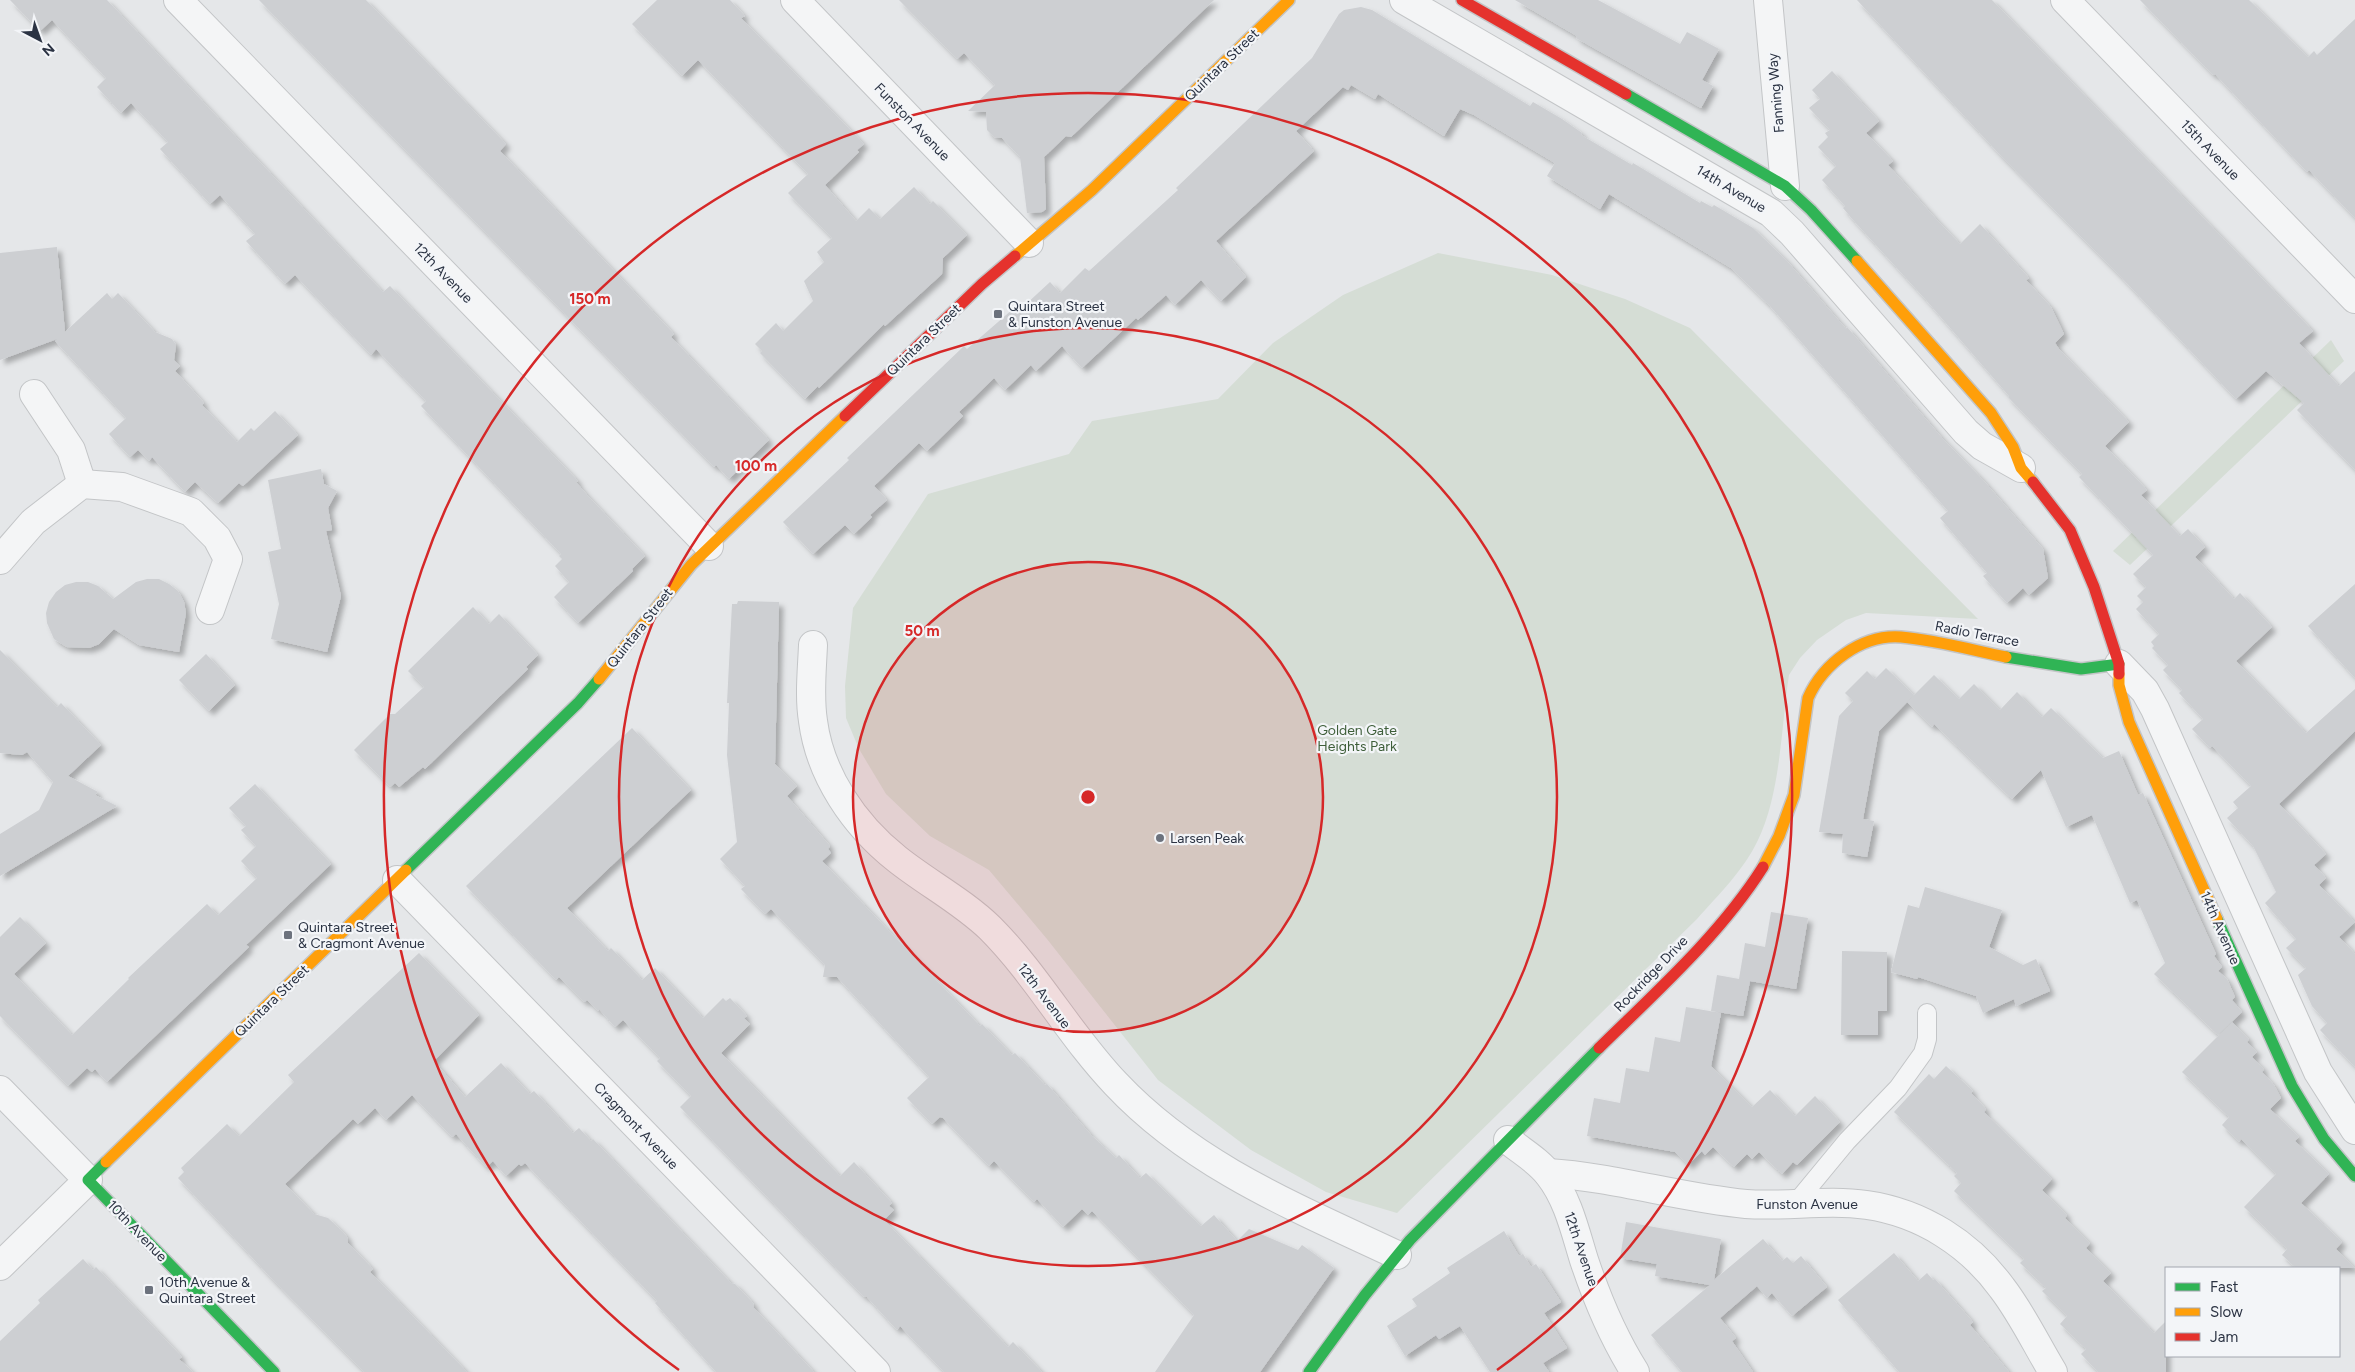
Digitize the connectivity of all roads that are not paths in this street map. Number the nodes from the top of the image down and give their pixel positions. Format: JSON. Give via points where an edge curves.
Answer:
{"nodes":[{"id":1,"x":178,"y":0,"type":"edge"},
{"id":2,"x":795,"y":0,"type":"edge"},
{"id":3,"x":1290,"y":0,"type":"edge"},
{"id":4,"x":1404,"y":0,"type":"edge"},
{"id":5,"x":1462,"y":0,"type":"edge"},
{"id":6,"x":1768,"y":0,"type":"edge"},
{"id":7,"x":2065,"y":0,"type":"edge"},
{"id":8,"x":1785,"y":186,"type":"junction"},
{"id":9,"x":1029,"y":244,"type":"junction"},
{"id":10,"x":2355,"y":299,"type":"edge"},
{"id":11,"x":34,"y":394,"type":"dead end"},
{"id":12,"x":2021,"y":468,"type":"junction"},
{"id":13,"x":82,"y":484,"type":"junction"},
{"id":14,"x":708,"y":546,"type":"junction"},
{"id":15,"x":0,"y":560,"type":"edge"},
{"id":16,"x":210,"y":610,"type":"dead end"},
{"id":17,"x":813,"y":645,"type":"dead end"},
{"id":18,"x":1834,"y":661,"type":"joint"},
{"id":19,"x":2119,"y":664,"type":"junction"},
{"id":20,"x":396,"y":880,"type":"junction"},
{"id":21,"x":1927,"y":1013,"type":"dead end"},
{"id":22,"x":0,"y":1090,"type":"edge"},
{"id":23,"x":2355,"y":1130,"type":"edge"},
{"id":24,"x":1508,"y":1140,"type":"junction"},
{"id":25,"x":1548,"y":1173,"type":"junction"},
{"id":26,"x":2355,"y":1176,"type":"edge"},
{"id":27,"x":88,"y":1180,"type":"junction"},
{"id":28,"x":1795,"y":1204,"type":"junction"},
{"id":29,"x":1397,"y":1254,"type":"junction"},
{"id":30,"x":0,"y":1266,"type":"edge"},
{"id":31,"x":274,"y":1372,"type":"edge"},
{"id":32,"x":876,"y":1372,"type":"edge"},
{"id":33,"x":1309,"y":1372,"type":"edge"},
{"id":34,"x":1635,"y":1372,"type":"edge"},
{"id":35,"x":2053,"y":1372,"type":"edge"}],
"edges":[{"from":1,"to":14,"type":"street","name":"12th Avenue"},
{"from":2,"to":9,"type":"street","name":"Funston Avenue"},
{"from":3,"to":9,"type":"street","name":"Quintara Street","via":[[1092,190]]},
{"from":4,"to":12,"type":"street","name":"14th Avenue","via":[[1771,212],[1966,432],[1982,446]]},
{"from":5,"to":8,"type":"street","name":"14th Avenue"},
{"from":6,"to":8,"type":"street","name":"Fanning Way"},
{"from":7,"to":10,"type":"street","name":"15th Avenue"},
{"from":8,"to":12,"type":"street","name":"14th Avenue","via":[[1811,210],[1991,413],[2013,447]]},
{"from":9,"to":14,"type":"street","name":"Quintara Street","via":[[982,284]]},
{"from":11,"to":13,"type":"street","via":[[71,450]]},
{"from":12,"to":19,"type":"street","name":"14th Avenue","via":[[2060,515],[2078,545]]},
{"from":13,"to":15,"type":"street","via":[[33,522]]},
{"from":13,"to":16,"type":"street","via":[[122,487],[190,512],[217,538],[228,559]]},
{"from":14,"to":20,"type":"street","name":"Quintara Street","via":[[679,577],[604,675],[578,703]]},
{"from":17,"to":29,"type":"street","name":"12th Avenue","via":[[811,693],[816,744],[839,794],[875,839],[990,928],[1090,1056],[1116,1085],[1179,1140],[1248,1184]]},
{"from":18,"to":19,"type":"street","name":"Radio Terrace","via":[[1864,643],[1900,637],[2060,667],[2081,669]]},
{"from":18,"to":24,"type":"street","name":"Rockridge Drive","via":[[1814,685],[1808,699],[1802,754],[1790,808],[1779,836],[1750,885],[1685,962]]},
{"from":19,"to":23,"type":"street","name":"14th Avenue","via":[[2145,691],[2155,709],[2318,1072]]},
{"from":19,"to":26,"type":"street","name":"14th Avenue","via":[[2119,685],[2129,722],[2280,1060],[2318,1130]]},
{"from":20,"to":27,"type":"street","name":"Quintara Street"},
{"from":20,"to":32,"type":"street","name":"Cragmont Avenue"},
{"from":21,"to":28,"type":"lane","via":[[1927,1039],[1923,1053],[1898,1088],[1847,1141]]},
{"from":22,"to":27,"type":"street","name":"10th Avenue"},
{"from":24,"to":25,"type":"street","name":"12th Avenue"},
{"from":24,"to":29,"type":"street","name":"Rockridge Drive"},
{"from":25,"to":28,"type":"street","name":"Funston Avenue","via":[[1746,1204]]},
{"from":25,"to":34,"type":"street","name":"12th Avenue","via":[[1571,1218],[1597,1298]]},
{"from":27,"to":30,"type":"street","name":"Quintara Street"},
{"from":27,"to":31,"type":"street","name":"10th Avenue"},
{"from":28,"to":35,"type":"street","name":"Funston Avenue","via":[[1868,1205],[1894,1211],[1942,1231],[1978,1259],[2002,1288]]},
{"from":29,"to":33,"type":"street"}]}
